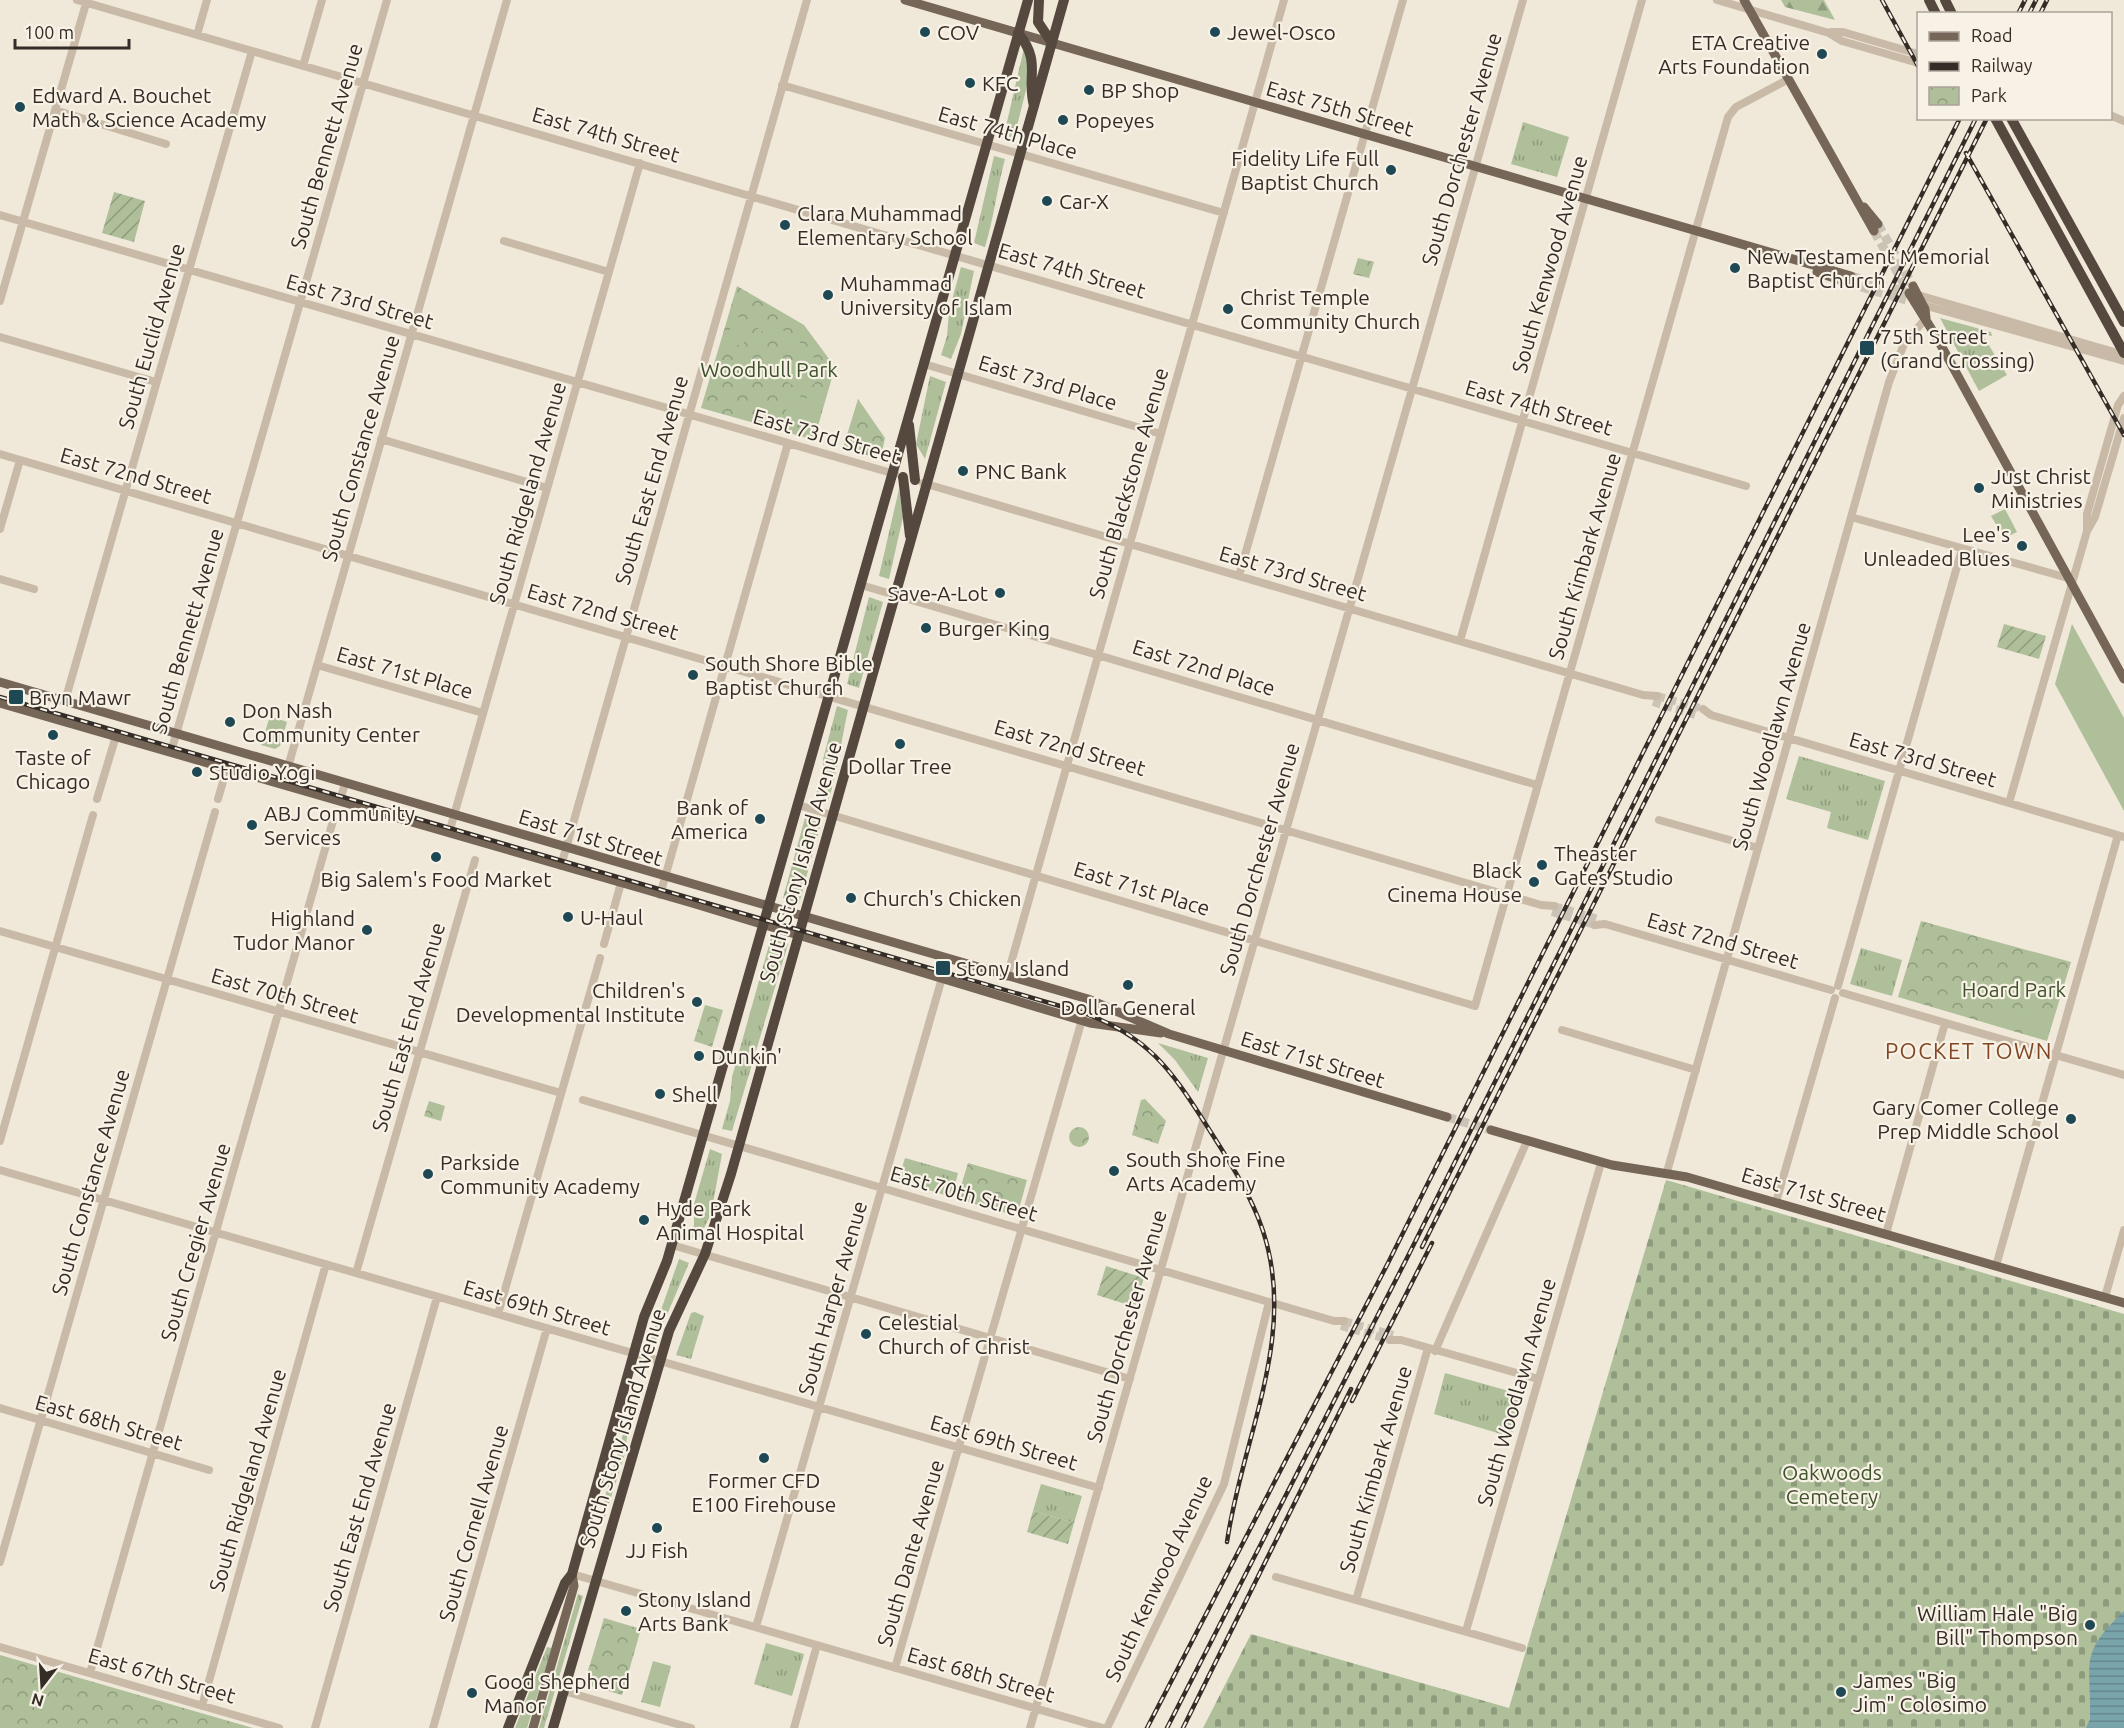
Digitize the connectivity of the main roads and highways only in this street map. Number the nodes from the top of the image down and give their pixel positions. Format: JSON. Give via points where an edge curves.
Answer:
{"nodes":[{"id":1,"x":1028,"y":0,"type":"edge"},
{"id":2,"x":1039,"y":0,"type":"edge"},
{"id":3,"x":1064,"y":0,"type":"edge"},
{"id":4,"x":1744,"y":0,"type":"edge"},
{"id":5,"x":910,"y":1,"type":"edge"},
{"id":6,"x":1018,"y":33,"type":"junction"},
{"id":7,"x":1052,"y":43,"type":"junction"},
{"id":8,"x":1034,"y":106,"type":"junction"},
{"id":9,"x":1996,"y":120,"type":"edge"},
{"id":10,"x":2012,"y":120,"type":"edge"},
{"id":11,"x":1876,"y":227,"type":"tunnel mouth"},
{"id":12,"x":1849,"y":279,"type":"tunnel mouth"},
{"id":13,"x":1914,"y":297,"type":"tunnel mouth"},
{"id":14,"x":2124,"y":322,"type":"edge"},
{"id":15,"x":2124,"y":354,"type":"edge"},
{"id":16,"x":909,"y":419,"type":"junction"},
{"id":17,"x":898,"y":475,"type":"junction"},
{"id":18,"x":915,"y":480,"type":"road end"},
{"id":19,"x":911,"y":542,"type":"junction"},
{"id":20,"x":2124,"y":679,"type":"edge"},
{"id":21,"x":0,"y":682,"type":"edge"},
{"id":22,"x":0,"y":703,"type":"edge"},
{"id":23,"x":770,"y":906,"type":"junction"},
{"id":24,"x":805,"y":916,"type":"junction"},
{"id":25,"x":764,"y":927,"type":"junction"},
{"id":26,"x":799,"y":938,"type":"junction"},
{"id":27,"x":1169,"y":1034,"type":"junction"},
{"id":28,"x":1447,"y":1117,"type":"tunnel mouth"},
{"id":29,"x":1491,"y":1130,"type":"tunnel mouth"},
{"id":30,"x":2124,"y":1303,"type":"edge"},
{"id":31,"x":572,"y":1574,"type":"junction"},
{"id":32,"x":508,"y":1728,"type":"edge"},
{"id":33,"x":533,"y":1728,"type":"edge"},
{"id":34,"x":553,"y":1728,"type":"edge"}],
"edges":[{"from":1,"to":6,"type":"highway","name":"South Stony Island Avenue"},
{"from":2,"to":7,"type":"highway","via":[[1038,22]]},
{"from":3,"to":7,"type":"highway","name":"South Stony Island Avenue"},
{"from":4,"to":11,"type":"main road"},
{"from":5,"to":6,"type":"main road","name":"East 75th Street"},
{"from":6,"to":7,"type":"main road","name":"East 75th Street"},
{"from":6,"to":8,"type":"highway","via":[[1030,49],[1034,71],[1030,93]]},
{"from":6,"to":16,"type":"highway","name":"South Stony Island Avenue"},
{"from":7,"to":8,"type":"highway","name":"South Stony Island Avenue"},
{"from":7,"to":12,"type":"main road","name":"East 75th Street"},
{"from":8,"to":19,"type":"highway","name":"South Stony Island Avenue"},
{"from":9,"to":15,"type":"highway"},
{"from":10,"to":14,"type":"highway"},
{"from":13,"to":20,"type":"main road"},
{"from":16,"to":17,"type":"highway","name":"South Stony Island Avenue"},
{"from":16,"to":18,"type":"highway"},
{"from":17,"to":19,"type":"highway"},
{"from":17,"to":23,"type":"highway","name":"South Stony Island Avenue","via":[[861,585]]},
{"from":19,"to":24,"type":"highway","name":"South Stony Island Avenue"},
{"from":21,"to":23,"type":"main road","name":"East 71st Street"},
{"from":22,"to":25,"type":"main road","name":"East 71st Street"},
{"from":23,"to":24,"type":"main road","name":"East 71st Street"},
{"from":23,"to":25,"type":"highway","name":"South Stony Island Avenue"},
{"from":24,"to":26,"type":"highway","name":"South Stony Island Avenue"},
{"from":24,"to":27,"type":"main road","name":"East 71st Street","via":[[1088,999]]},
{"from":25,"to":26,"type":"main road","name":"East 71st Street"},
{"from":25,"to":31,"type":"highway","name":"South Stony Island Avenue","via":[[672,1245],[633,1353]]},
{"from":26,"to":27,"type":"main road","name":"East 71st Street","via":[[1106,1027]]},
{"from":26,"to":34,"type":"highway","name":"South Stony Island Avenue","via":[[705,1254],[675,1314],[660,1361]]},
{"from":27,"to":28,"type":"main road","name":"East 71st Street"},
{"from":29,"to":30,"type":"main road","name":"East 71st Street","via":[[1601,1163],[1667,1172]]},
{"from":31,"to":32,"type":"highway","via":[[565,1583]]},
{"from":31,"to":33,"type":"main road","name":"South Stony Island Avenue","via":[[574,1586]]}]}
